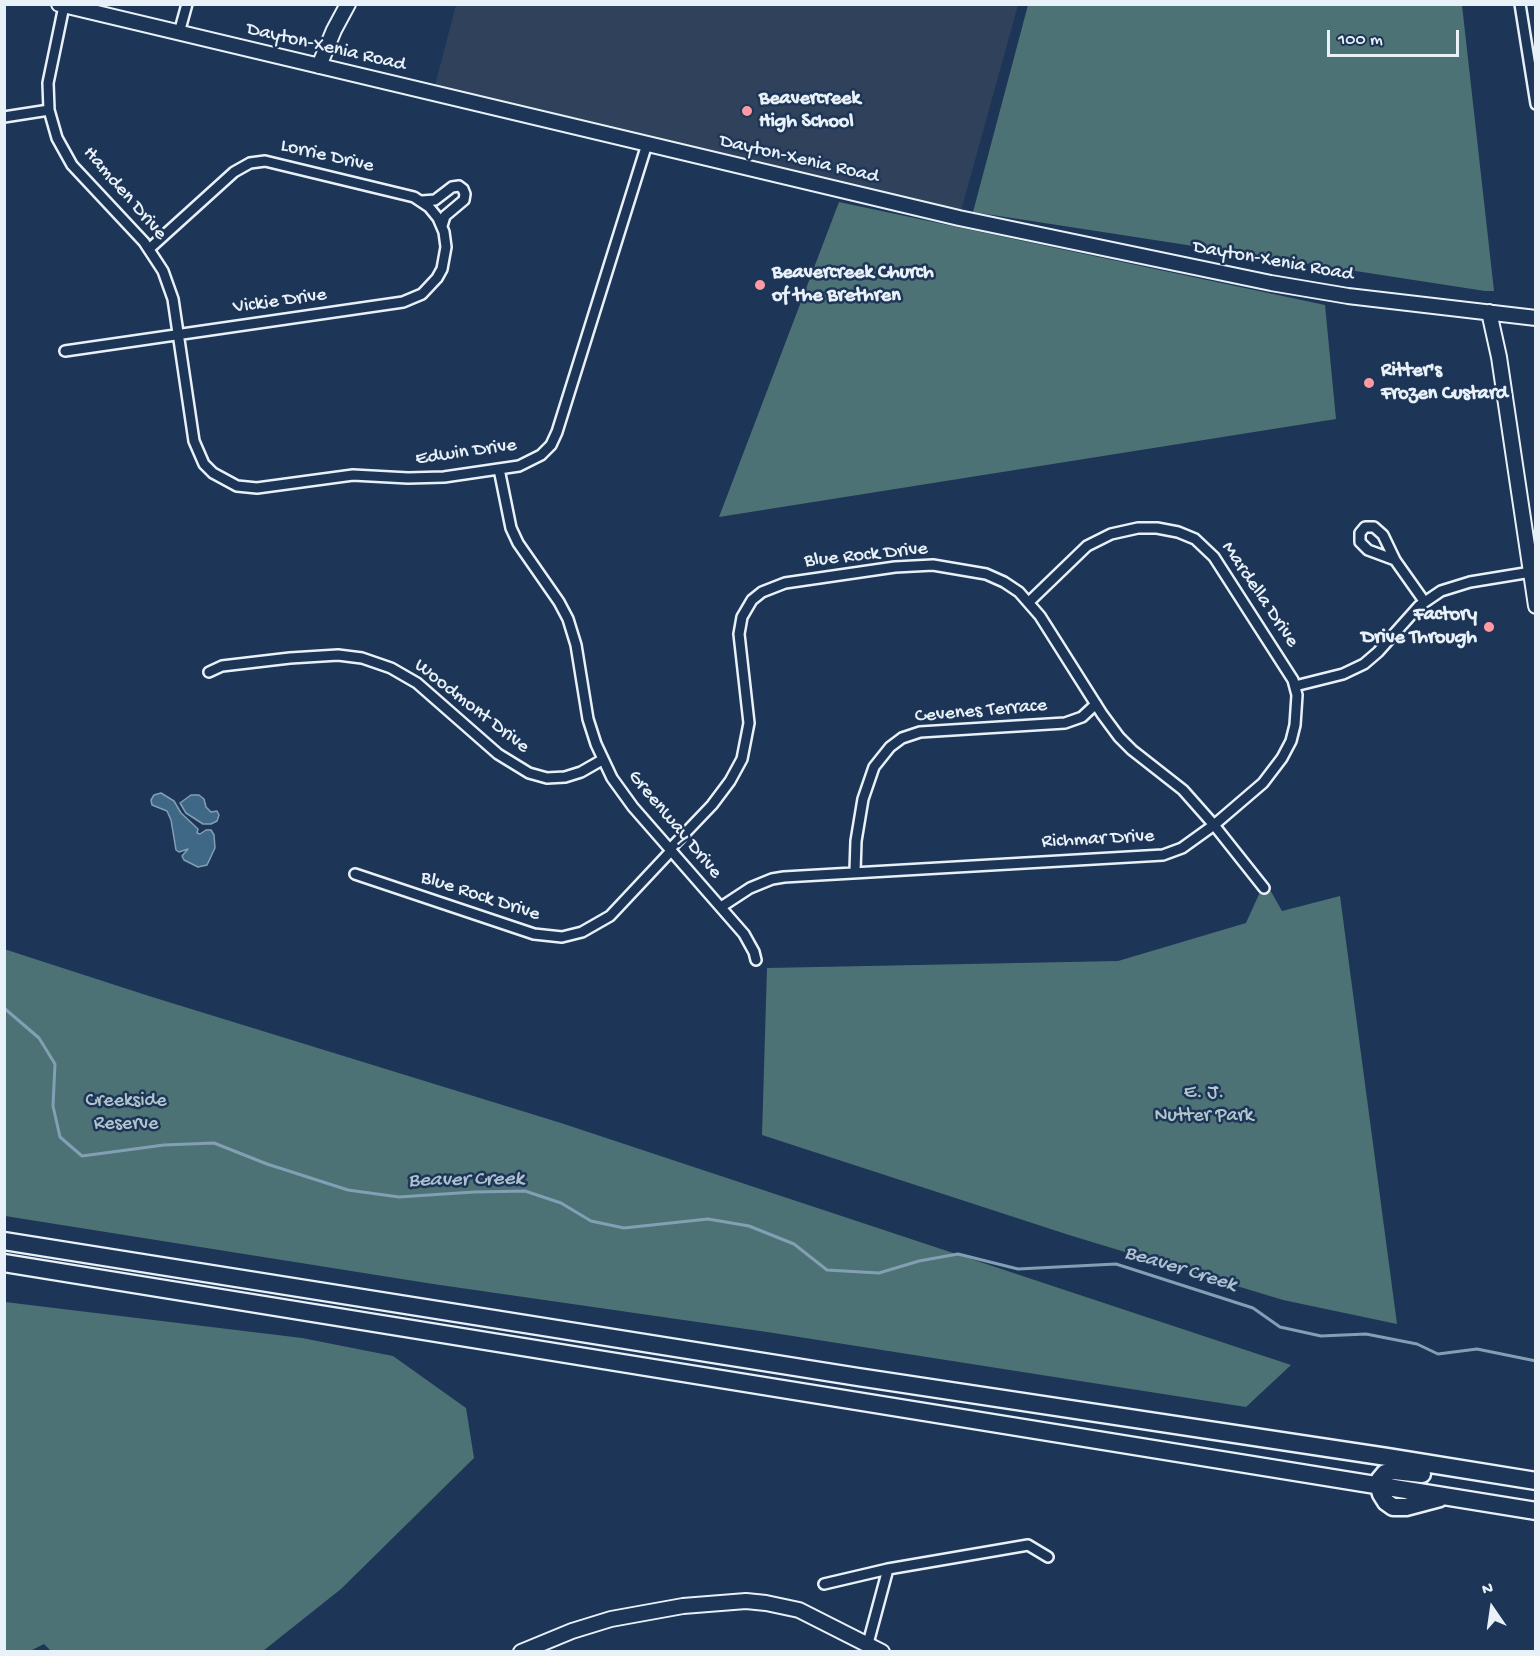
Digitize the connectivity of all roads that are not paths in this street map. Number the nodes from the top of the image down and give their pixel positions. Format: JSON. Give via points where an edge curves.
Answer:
{"nodes":[{"id":1,"x":187,"y":4,"type":"edge"},
{"id":2,"x":348,"y":4,"type":"edge"},
{"id":3,"x":1520,"y":4,"type":"edge"},
{"id":4,"x":62,"y":5,"type":"edge"},
{"id":5,"x":178,"y":33,"type":"junction"},
{"id":6,"x":319,"y":66,"type":"junction"},
{"id":7,"x":1536,"y":104,"type":"edge"},
{"id":8,"x":49,"y":110,"type":"junction"},
{"id":9,"x":4,"y":117,"type":"edge"},
{"id":10,"x":647,"y":144,"type":"junction"},
{"id":11,"x":422,"y":201,"type":"junction"},
{"id":12,"x":442,"y":226,"type":"junction"},
{"id":13,"x":149,"y":249,"type":"junction"},
{"id":14,"x":1489,"y":312,"type":"junction"},
{"id":15,"x":1536,"y":318,"type":"edge"},
{"id":16,"x":178,"y":335,"type":"junction"},
{"id":17,"x":65,"y":351,"type":"dead end"},
{"id":18,"x":499,"y":469,"type":"junction"},
{"id":19,"x":1395,"y":560,"type":"dead end"},
{"id":20,"x":1531,"y":572,"type":"junction"},
{"id":21,"x":1424,"y":601,"type":"junction"},
{"id":22,"x":1029,"y":602,"type":"junction"},
{"id":23,"x":1536,"y":606,"type":"edge"},
{"id":24,"x":209,"y":672,"type":"dead end"},
{"id":25,"x":1295,"y":686,"type":"junction"},
{"id":26,"x":1096,"y":704,"type":"junction"},
{"id":27,"x":602,"y":760,"type":"junction"},
{"id":28,"x":1214,"y":825,"type":"junction"},
{"id":29,"x":671,"y":850,"type":"junction"},
{"id":30,"x":855,"y":871,"type":"junction"},
{"id":31,"x":355,"y":874,"type":"dead end"},
{"id":32,"x":1264,"y":888,"type":"dead end"},
{"id":33,"x":721,"y":907,"type":"junction"},
{"id":34,"x":756,"y":960,"type":"dead end"},
{"id":35,"x":4,"y":1241,"type":"edge"},
{"id":36,"x":4,"y":1263,"type":"edge"},
{"id":37,"x":1536,"y":1481,"type":"edge"},
{"id":38,"x":1378,"y":1484,"type":"junction"},
{"id":39,"x":1397,"y":1488,"type":"junction"},
{"id":40,"x":1536,"y":1491,"type":"edge"},
{"id":41,"x":1456,"y":1498,"type":"junction"},
{"id":42,"x":1536,"y":1503,"type":"edge"},
{"id":43,"x":1516,"y":1508,"type":"junction"},
{"id":44,"x":1536,"y":1511,"type":"edge"},
{"id":45,"x":1536,"y":1519,"type":"edge"},
{"id":46,"x":1048,"y":1557,"type":"dead end"},
{"id":47,"x":888,"y":1569,"type":"junction"},
{"id":48,"x":824,"y":1584,"type":"dead end"},
{"id":49,"x":867,"y":1647,"type":"edge"},
{"id":50,"x":521,"y":1652,"type":"edge"},
{"id":51,"x":882,"y":1652,"type":"edge"}],
"edges":[{"from":1,"to":5,"type":"street"},
{"from":2,"to":6,"type":"main road"},
{"from":3,"to":7,"type":"street"},
{"from":4,"to":5,"type":"main road","name":"Dayton-Xenia Road"},
{"from":4,"to":8,"type":"street","name":"Hamden Drive","via":[[49,81]]},
{"from":5,"to":6,"type":"main road","name":"Dayton-Xenia Road"},
{"from":6,"to":10,"type":"main road","name":"Dayton-Xenia Road"},
{"from":8,"to":9,"type":"street"},
{"from":8,"to":13,"type":"street","name":"Hamden Drive","via":[[57,138],[72,165]]},
{"from":10,"to":14,"type":"main road","name":"Dayton-Xenia Road","via":[[959,218],[1271,283]]},
{"from":10,"to":18,"type":"street","name":"Edwin Drive","via":[[555,438],[534,460]]},
{"from":11,"to":12,"type":"street"},
{"from":11,"to":12,"type":"street","via":[[435,200],[452,187],[463,189],[464,200],[445,216]]},
{"from":11,"to":13,"type":"street","name":"Lorrie Drive","via":[[404,193],[261,161],[234,172]]},
{"from":12,"to":16,"type":"street","name":"Vickie Drive","via":[[446,247],[442,268],[430,287],[411,299]]},
{"from":13,"to":16,"type":"street","name":"Hamden Drive","via":[[169,285]]},
{"from":14,"to":15,"type":"main road","name":"Dayton-Xenia Road"},
{"from":14,"to":20,"type":"main road"},
{"from":16,"to":17,"type":"street","name":"Vickie Drive"},
{"from":16,"to":18,"type":"street","name":"Edwin Drive","via":[[194,441],[204,464],[230,483],[257,488],[332,476],[426,478]]},
{"from":18,"to":27,"type":"street","name":"Greenway Drive","via":[[511,528],[568,619],[588,719]]},
{"from":19,"to":21,"type":"street"},
{"from":20,"to":21,"type":"street","via":[[1458,585]]},
{"from":20,"to":23,"type":"main road"},
{"from":21,"to":25,"type":"street","via":[[1364,664],[1343,674]]},
{"from":22,"to":25,"type":"street","name":"Mardella Drive","via":[[1087,546],[1103,537],[1139,528],[1178,532],[1195,539],[1214,557]]},
{"from":22,"to":26,"type":"street","name":"Blue Rock Drive"},
{"from":22,"to":29,"type":"street","name":"Blue Rock Drive","via":[[1014,588],[986,574],[933,565],[796,581],[762,592],[746,608],[740,622],[749,723],[742,759],[712,805]]},
{"from":24,"to":27,"type":"street","name":"Woodmont Drive","via":[[222,666],[290,658],[362,658],[417,683],[498,754],[529,773],[565,777]]},
{"from":25,"to":28,"type":"street","name":"Richmar Drive","via":[[1295,725],[1282,758],[1263,783]]},
{"from":26,"to":28,"type":"street","name":"Blue Rock Drive","via":[[1126,744],[1183,790]]},
{"from":26,"to":30,"type":"street","name":"Cevenes Terrace","via":[[1082,717],[1065,723],[920,732],[902,738],[874,767],[863,799]]},
{"from":27,"to":29,"type":"street","name":"Greenway Drive","via":[[627,800]]},
{"from":28,"to":30,"type":"street","name":"Richmar Drive","via":[[1182,848],[1156,856]]},
{"from":28,"to":32,"type":"street","name":"Blue Rock Drive"},
{"from":29,"to":31,"type":"street","name":"Blue Rock Drive","via":[[610,916],[582,932],[562,937],[534,934]]},
{"from":29,"to":33,"type":"street","name":"Greenway Drive"},
{"from":30,"to":33,"type":"street","name":"Richmar Drive","via":[[772,879]]},
{"from":33,"to":34,"type":"street","name":"Greenway Drive","via":[[750,942]]},
{"from":35,"to":37,"type":"highway"},
{"from":36,"to":38,"type":"highway"},
{"from":38,"to":39,"type":"highway"},
{"from":38,"to":40,"type":"highway","via":[[1385,1473],[1404,1471]]},
{"from":38,"to":41,"type":"highway","via":[[1386,1502],[1394,1507],[1435,1498]]},
{"from":39,"to":41,"type":"highway"},
{"from":39,"to":42,"type":"highway","via":[[1427,1486]]},
{"from":41,"to":43,"type":"highway"},
{"from":43,"to":44,"type":"highway"},
{"from":43,"to":45,"type":"highway"},
{"from":46,"to":47,"type":"street","via":[[1028,1545]]},
{"from":47,"to":48,"type":"street"},
{"from":47,"to":49,"type":"street"},
{"from":49,"to":50,"type":"main road","via":[[799,1610],[746,1600],[611,1620]]},
{"from":49,"to":51,"type":"main road"}]}
